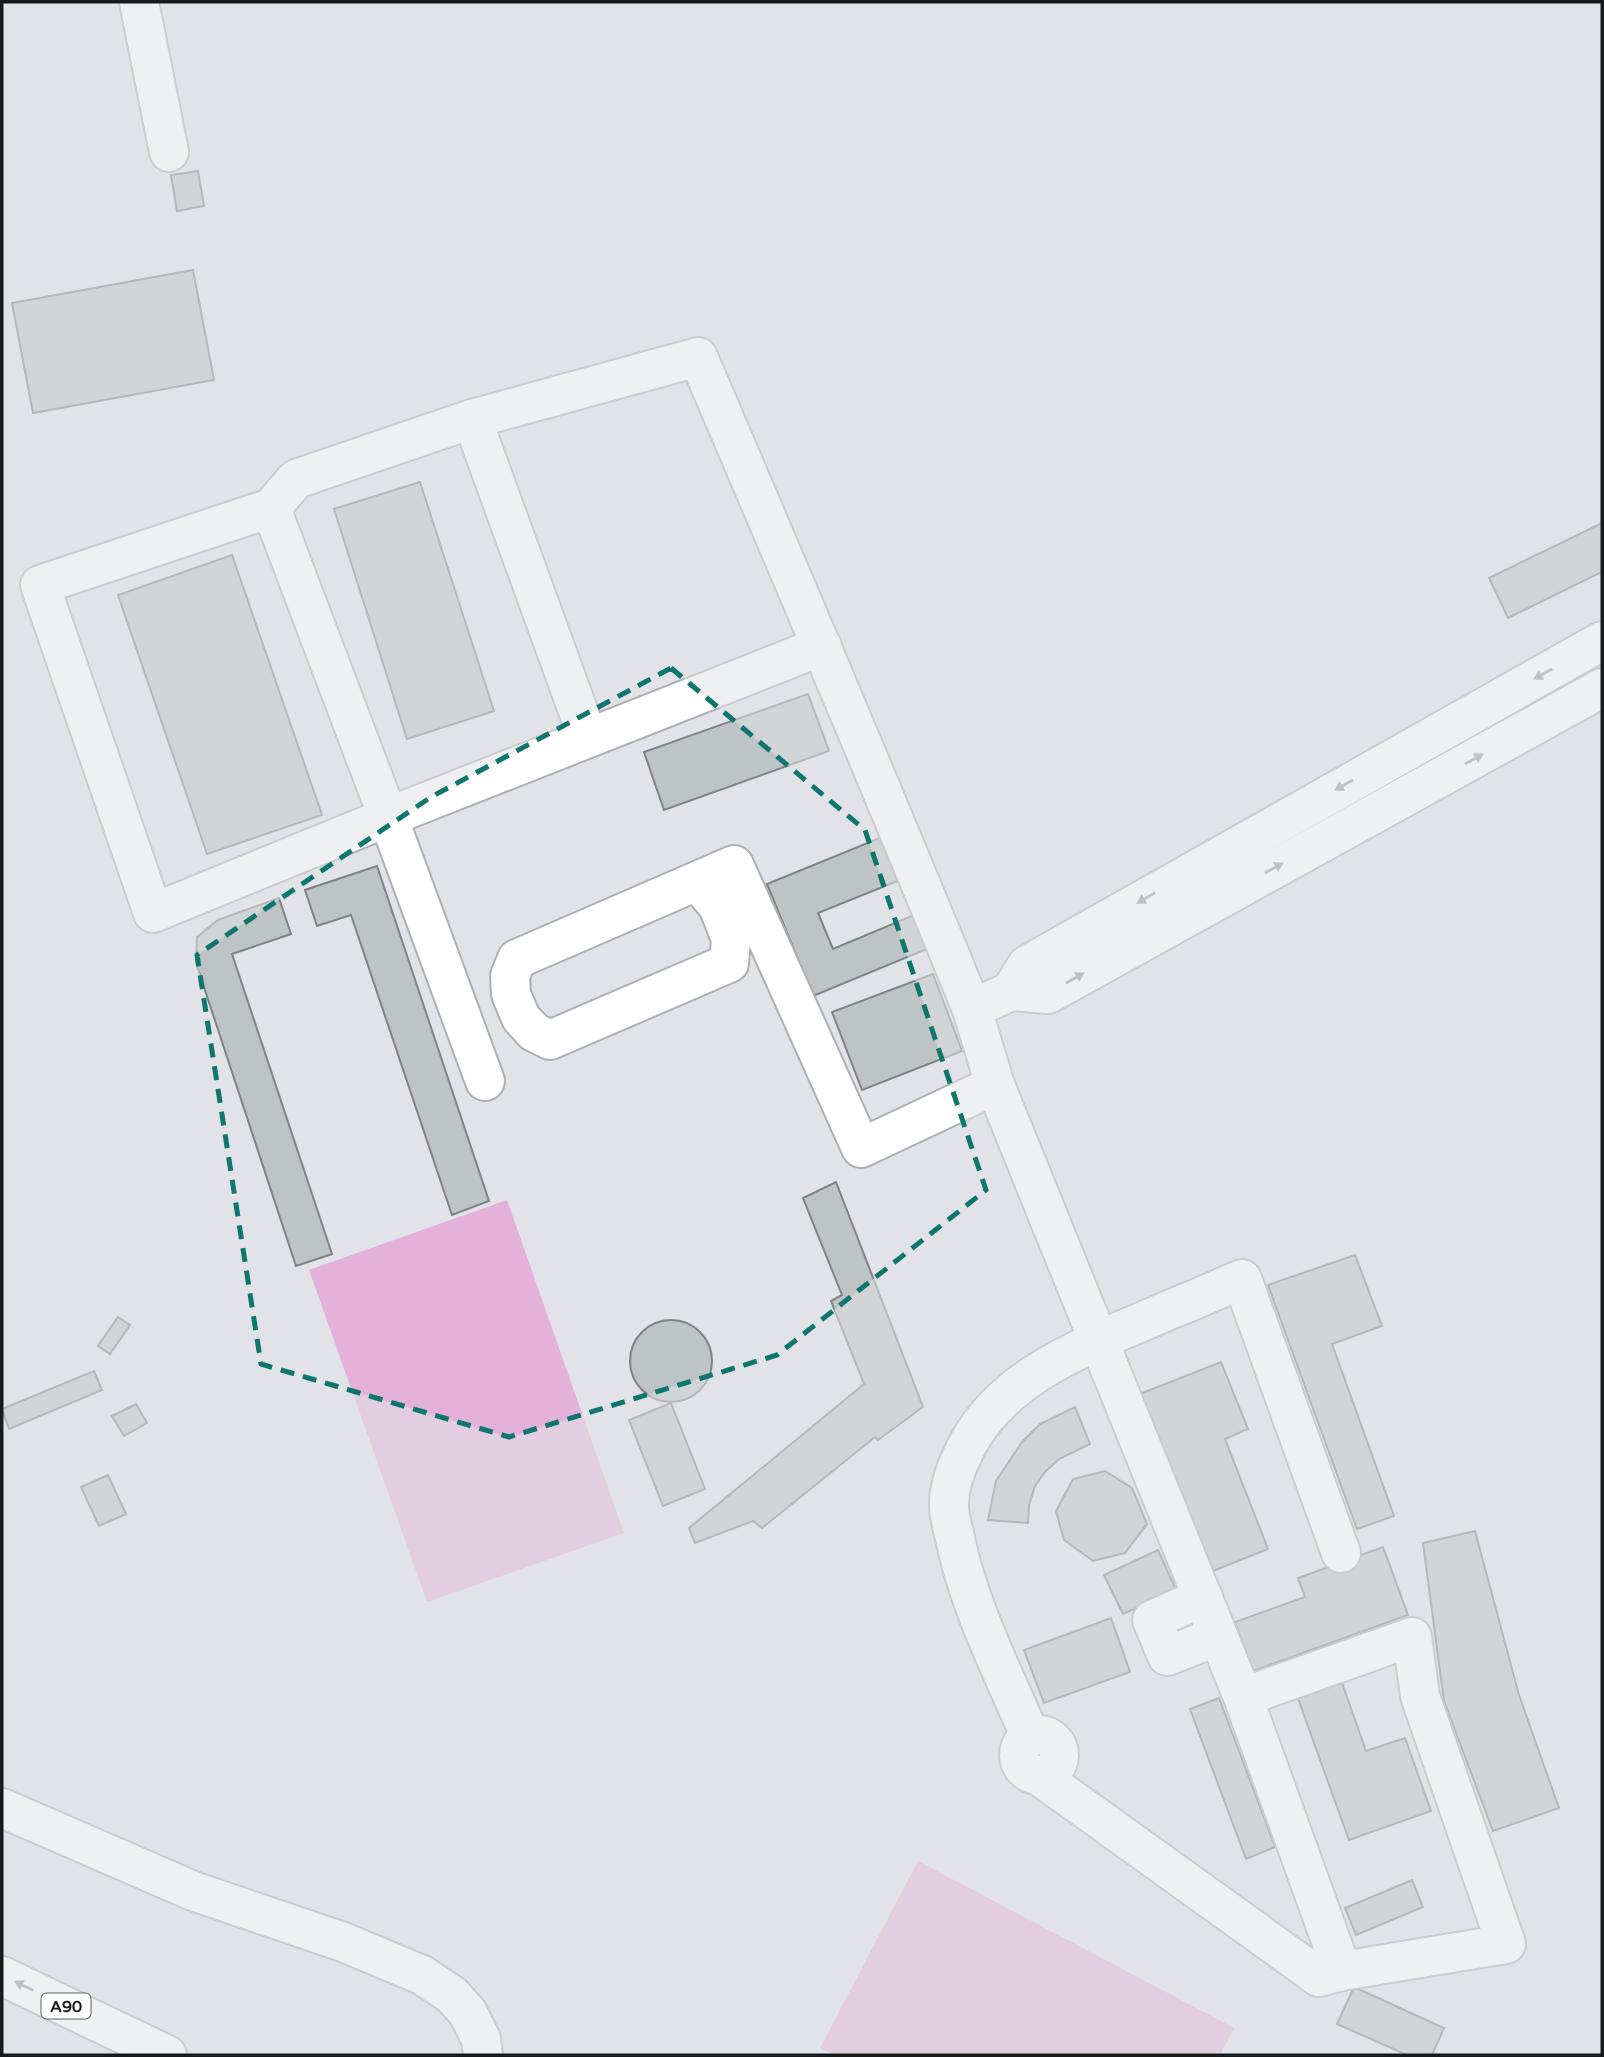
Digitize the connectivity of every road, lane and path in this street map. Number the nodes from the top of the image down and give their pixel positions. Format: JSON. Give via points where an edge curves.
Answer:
{"nodes":[{"id":1,"x":139,"y":2,"type":"edge"},
{"id":2,"x":169,"y":152,"type":"dead end"},
{"id":3,"x":472,"y":419,"type":"junction"},
{"id":4,"x":271,"y":508,"type":"junction"},
{"id":5,"x":1602,"y":640,"type":"edge"},
{"id":6,"x":822,"y":646,"type":"junction"},
{"id":7,"x":1602,"y":688,"type":"edge"},
{"id":8,"x":588,"y":738,"type":"junction"},
{"id":9,"x":388,"y":817,"type":"junction"},
{"id":10,"x":697,"y":881,"type":"junction"},
{"id":11,"x":510,"y":976,"type":"junction"},
{"id":12,"x":1011,"y":991,"type":"junction"},
{"id":13,"x":454,"y":997,"type":"junction"},
{"id":14,"x":972,"y":1009,"type":"junction"},
{"id":15,"x":535,"y":1033,"type":"junction"},
{"id":16,"x":995,"y":1085,"type":"junction"},
{"id":17,"x":1099,"y":1340,"type":"junction"},
{"id":18,"x":1341,"y":1553,"type":"dead end"},
{"id":19,"x":1203,"y":1597,"type":"junction"},
{"id":20,"x":1218,"y":1636,"type":"junction"},
{"id":21,"x":1243,"y":1697,"type":"junction"},
{"id":22,"x":2,"y":1808,"type":"edge"},
{"id":23,"x":1342,"y":1971,"type":"junction"},
{"id":24,"x":2,"y":1976,"type":"edge"},
{"id":25,"x":130,"y":2037,"type":"junction"},
{"id":26,"x":167,"y":2055,"type":"edge"},
{"id":27,"x":198,"y":2055,"type":"edge"},
{"id":28,"x":483,"y":2055,"type":"edge"}],
"edges":[{"from":1,"to":2,"type":"main road"},
{"from":3,"to":4,"type":"main road","via":[[296,479]]},
{"from":3,"to":6,"type":"main road","via":[[698,357]]},
{"from":3,"to":8,"type":"main road"},
{"from":4,"to":9,"type":"main road"},
{"from":4,"to":9,"type":"main road","via":[[40,584],[153,913]]},
{"from":5,"to":12,"type":"main road","one_way":true,"via":[[1027,965]]},
{"from":6,"to":8,"type":"main road"},
{"from":6,"to":14,"type":"main road"},
{"from":12,"to":7,"type":"main road","one_way":true,"via":[[1048,994]]},
{"from":8,"to":9,"type":"main road"},
{"from":9,"to":13,"type":"main road"},
{"from":10,"to":11,"type":"main road","via":[[517,959]]},
{"from":10,"to":15,"type":"main road","via":[[719,906],[731,939],[729,963],[550,1040]]},
{"from":10,"to":16,"type":"main road","via":[[734,865],[861,1148]]},
{"from":11,"to":13,"type":"main road"},
{"from":11,"to":15,"type":"main road","via":[[511,994],[521,1018]]},
{"from":12,"to":14,"type":"main road"},
{"from":13,"to":15,"type":"main road","via":[[480,1068]]},
{"from":14,"to":16,"type":"main road"},
{"from":16,"to":17,"type":"main road"},
{"from":17,"to":18,"type":"main road","via":[[1242,1279]]},
{"from":17,"to":19,"type":"main road"},
{"from":17,"to":23,"type":"main road","via":[[1057,1360],[991,1409],[953,1475],[948,1507],[974,1603],[1030,1736],[1044,1735],[1055,1742],[1059,1754],[1055,1766],[1038,1775],[1319,1977]]},
{"from":19,"to":20,"type":"main road"},
{"from":19,"to":20,"type":"main road","via":[[1152,1620],[1167,1656]]},
{"from":20,"to":21,"type":"main road"},
{"from":21,"to":23,"type":"main road"},
{"from":21,"to":23,"type":"main road","via":[[1412,1637],[1420,1696],[1506,1944]]},
{"from":22,"to":28,"type":"main road","via":[[193,1891],[343,1942],[422,1975],[452,1995],[468,2013]]},
{"from":25,"to":24,"type":"main road","number":"A90","one_way":true},
{"from":25,"to":26,"type":"main road","number":"A90"},
{"from":25,"to":27,"type":"main road"}]}
